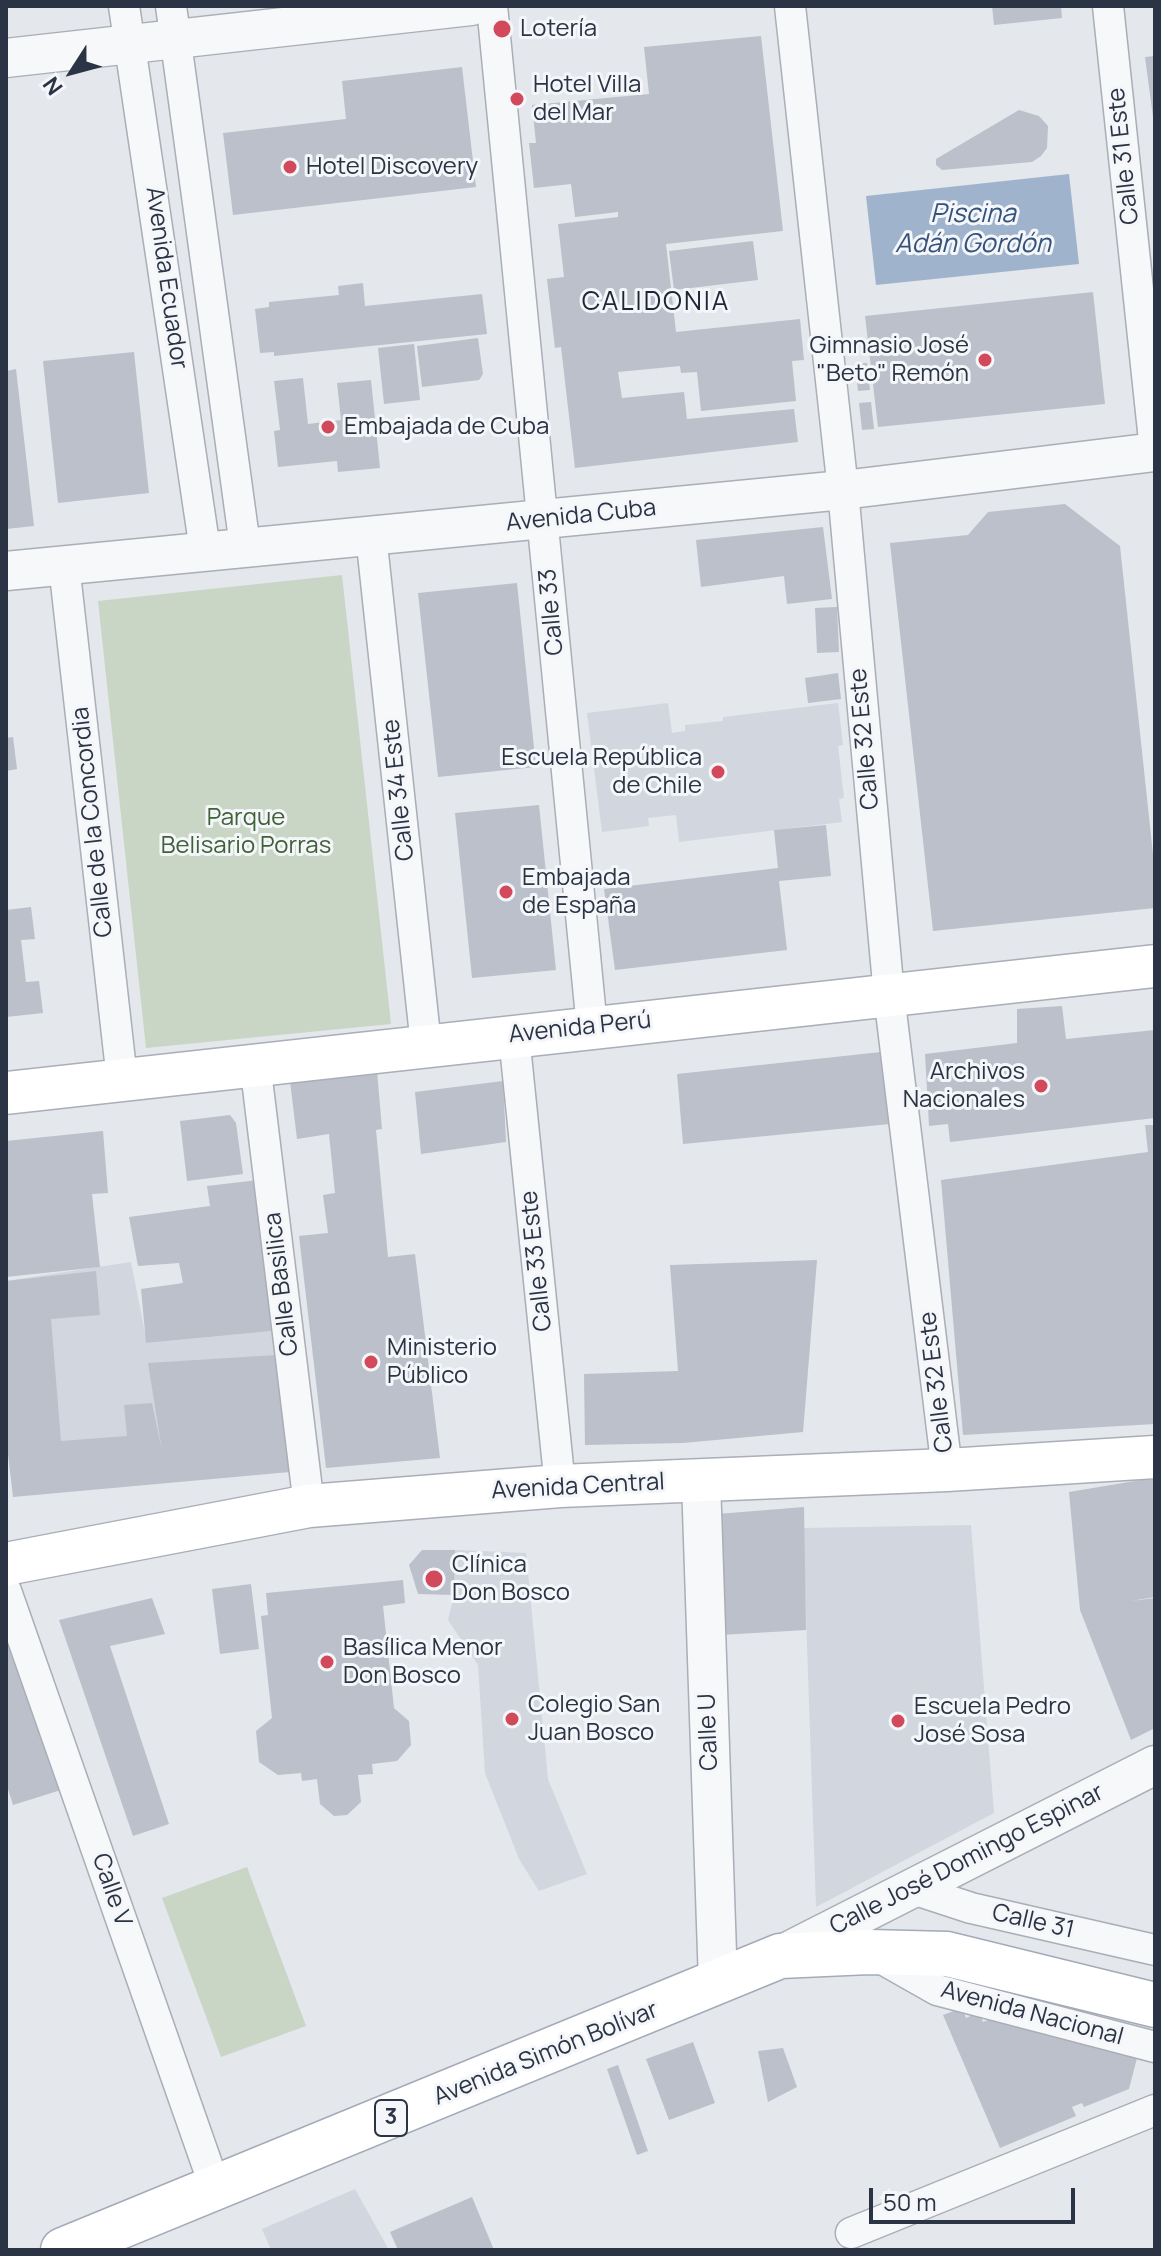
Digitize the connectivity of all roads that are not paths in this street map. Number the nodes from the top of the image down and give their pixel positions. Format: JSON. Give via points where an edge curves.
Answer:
{"nodes":[{"id":1,"x":124,"y":6,"type":"edge"},
{"id":2,"x":471,"y":6,"type":"edge"},
{"id":3,"x":492,"y":6,"type":"edge"},
{"id":4,"x":790,"y":6,"type":"edge"},
{"id":5,"x":1108,"y":6,"type":"edge"},
{"id":6,"x":172,"y":23,"type":"edge"},
{"id":7,"x":128,"y":45,"type":"junction"},
{"id":8,"x":6,"y":58,"type":"edge"},
{"id":9,"x":1155,"y":451,"type":"edge"},
{"id":10,"x":843,"y":490,"type":"junction"},
{"id":11,"x":544,"y":520,"type":"junction"},
{"id":12,"x":371,"y":535,"type":"junction"},
{"id":13,"x":245,"y":546,"type":"junction"},
{"id":14,"x":205,"y":550,"type":"junction"},
{"id":15,"x":64,"y":565,"type":"junction"},
{"id":16,"x":6,"y":571,"type":"edge"},
{"id":17,"x":1155,"y":966,"type":"edge"},
{"id":18,"x":889,"y":995,"type":"junction"},
{"id":19,"x":592,"y":1027,"type":"junction"},
{"id":20,"x":514,"y":1036,"type":"junction"},
{"id":21,"x":426,"y":1045,"type":"junction"},
{"id":22,"x":255,"y":1063,"type":"junction"},
{"id":23,"x":122,"y":1079,"type":"junction"},
{"id":24,"x":6,"y":1093,"type":"edge"},
{"id":25,"x":1155,"y":1457,"type":"edge"},
{"id":26,"x":947,"y":1470,"type":"junction"},
{"id":27,"x":701,"y":1481,"type":"junction"},
{"id":28,"x":560,"y":1486,"type":"junction"},
{"id":29,"x":309,"y":1506,"type":"junction"},
{"id":30,"x":6,"y":1564,"type":"edge"},
{"id":31,"x":6,"y":1591,"type":"edge"},
{"id":32,"x":1155,"y":1765,"type":"edge"},
{"id":33,"x":913,"y":1889,"type":"junction"},
{"id":34,"x":1155,"y":1950,"type":"edge"},
{"id":35,"x":869,"y":1952,"type":"junction"},
{"id":36,"x":780,"y":1956,"type":"junction"},
{"id":37,"x":718,"y":1983,"type":"junction"},
{"id":38,"x":1155,"y":2005,"type":"edge"},
{"id":39,"x":1155,"y":2047,"type":"edge"},
{"id":40,"x":1155,"y":2110,"type":"edge"},
{"id":41,"x":216,"y":2190,"type":"junction"},
{"id":42,"x":851,"y":2233,"type":"dead end"},
{"id":43,"x":63,"y":2250,"type":"edge"}],
"edges":[{"from":1,"to":7,"type":"street","name":"Avenida Ecuador"},
{"from":2,"to":6,"type":"street"},
{"from":3,"to":11,"type":"street","name":"Calle 33"},
{"from":4,"to":10,"type":"street","name":"Calle 32 Este"},
{"from":5,"to":9,"type":"street","name":"Calle 31 Este"},
{"from":6,"to":7,"type":"street"},
{"from":6,"to":13,"type":"street","name":"Avenida Ecuador"},
{"from":7,"to":8,"type":"street"},
{"from":7,"to":14,"type":"street","name":"Avenida Ecuador"},
{"from":9,"to":10,"type":"street","name":"Avenida Cuba"},
{"from":10,"to":11,"type":"street","name":"Avenida Cuba"},
{"from":10,"to":18,"type":"street","name":"Calle 32 Este"},
{"from":11,"to":12,"type":"street","name":"Avenida Cuba"},
{"from":11,"to":19,"type":"street","name":"Calle 33"},
{"from":12,"to":13,"type":"street","name":"Avenida Cuba"},
{"from":12,"to":21,"type":"street","name":"Calle 34 Este"},
{"from":13,"to":14,"type":"street","name":"Avenida Cuba"},
{"from":14,"to":15,"type":"street","name":"Avenida Cuba"},
{"from":15,"to":16,"type":"street","name":"Avenida Cuba"},
{"from":15,"to":23,"type":"street","name":"Calle de la Concordia"},
{"from":17,"to":18,"type":"main road","name":"Avenida Perú"},
{"from":18,"to":19,"type":"main road","name":"Avenida Perú"},
{"from":18,"to":26,"type":"street","name":"Calle 32 Este"},
{"from":19,"to":20,"type":"main road","name":"Avenida Perú"},
{"from":20,"to":21,"type":"main road","name":"Avenida Perú"},
{"from":20,"to":28,"type":"street","name":"Calle 33 Este"},
{"from":21,"to":22,"type":"main road","name":"Avenida Perú"},
{"from":22,"to":23,"type":"main road","name":"Avenida Perú"},
{"from":22,"to":29,"type":"street","name":"Calle Basilica"},
{"from":23,"to":24,"type":"main road","name":"Avenida Perú"},
{"from":25,"to":26,"type":"main road","name":"Avenida Central"},
{"from":26,"to":27,"type":"main road","name":"Avenida Central"},
{"from":27,"to":28,"type":"main road","name":"Avenida Central"},
{"from":27,"to":37,"type":"street","name":"Calle U"},
{"from":28,"to":29,"type":"main road","name":"Avenida Central"},
{"from":29,"to":30,"type":"main road","name":"Avenida Central"},
{"from":31,"to":41,"type":"street","name":"Calle V"},
{"from":32,"to":33,"type":"street","name":"Calle José Domingo Espinar"},
{"from":33,"to":34,"type":"street","name":"Calle 31","via":[[971,1908]]},
{"from":33,"to":36,"type":"street","name":"Calle José Domingo Espinar"},
{"from":35,"to":36,"type":"main road","name":"Avenida Nacional","number":"3"},
{"from":35,"to":38,"type":"main road","name":"Avenida Nacional","number":"3","via":[[947,1954]]},
{"from":35,"to":39,"type":"street","name":"Avenida Nacional","via":[[937,1990]]},
{"from":36,"to":37,"type":"main road","name":"Avenida Nacional","number":"3"},
{"from":37,"to":41,"type":"main road","name":"Avenida Simón Bolívar","number":"3"},
{"from":40,"to":42,"type":"street"},
{"from":41,"to":43,"type":"main road","name":"Avenida Simón Bolívar","number":"3"}]}
